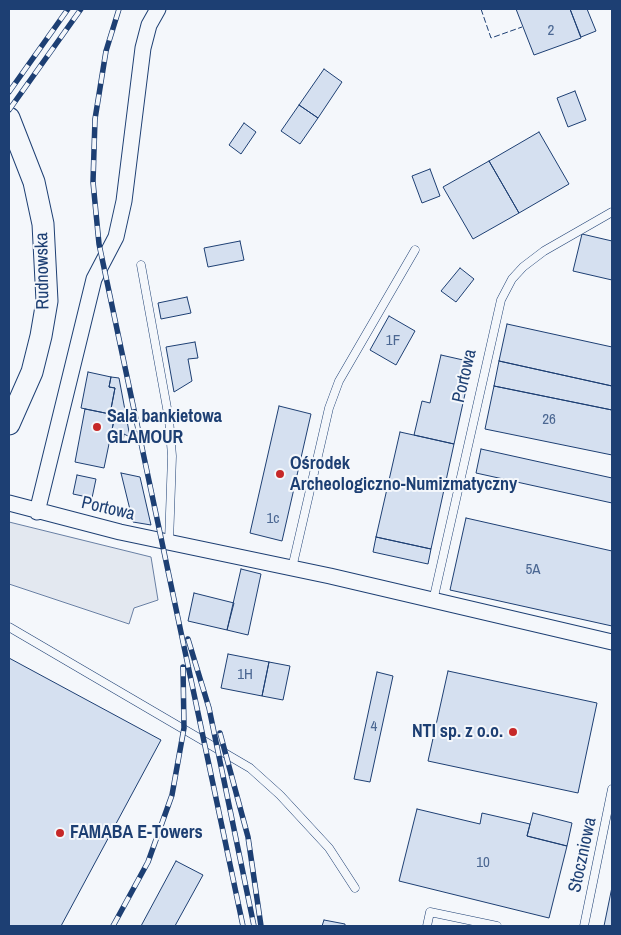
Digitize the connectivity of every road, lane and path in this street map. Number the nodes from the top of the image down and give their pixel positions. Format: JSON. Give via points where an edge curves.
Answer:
{"nodes":[{"id":1,"x":158,"y":9,"type":"edge"},
{"id":2,"x":9,"y":118,"type":"edge"},
{"id":3,"x":612,"y":212,"type":"edge"},
{"id":4,"x":415,"y":250,"type":"dead end"},
{"id":5,"x":141,"y":265,"type":"dead end"},
{"id":6,"x":9,"y":424,"type":"edge"},
{"id":7,"x":9,"y":504,"type":"edge"},
{"id":8,"x":37,"y":512,"type":"junction"},
{"id":9,"x":168,"y":542,"type":"junction"},
{"id":10,"x":292,"y":568,"type":"junction"},
{"id":11,"x":433,"y":601,"type":"junction"},
{"id":12,"x":9,"y":627,"type":"edge"},
{"id":13,"x":612,"y":642,"type":"edge"},
{"id":14,"x":612,"y":789,"type":"edge"},
{"id":15,"x":355,"y":888,"type":"dead end"},
{"id":16,"x":427,"y":926,"type":"edge"},
{"id":17,"x":497,"y":926,"type":"edge"},
{"id":18,"x":584,"y":926,"type":"edge"}],
"edges":[{"from":1,"to":8,"type":"street","via":[[149,25],[143,48],[124,201],[116,237],[94,279]]},
{"from":2,"to":6,"type":"main road","name":"Rudnowska","via":[[34,182],[43,224],[47,301],[32,372]]},
{"from":3,"to":11,"type":"lane","name":"Portowa","via":[[573,233],[523,267],[501,300]]},
{"from":4,"to":10,"type":"lane","via":[[339,381],[329,408]]},
{"from":5,"to":9,"type":"lane","via":[[169,419],[172,456]]},
{"from":7,"to":8,"type":"street","name":"Portowa"},
{"from":8,"to":9,"type":"street","name":"Portowa"},
{"from":9,"to":10,"type":"street","name":"Portowa"},
{"from":10,"to":11,"type":"street","name":"Portowa"},
{"from":11,"to":13,"type":"street","name":"Portowa"},
{"from":12,"to":15,"type":"lane","via":[[250,768],[329,848]]},
{"from":14,"to":18,"type":"lane","name":"Stoczniowa"},
{"from":16,"to":17,"type":"lane","via":[[430,912]]}]}
